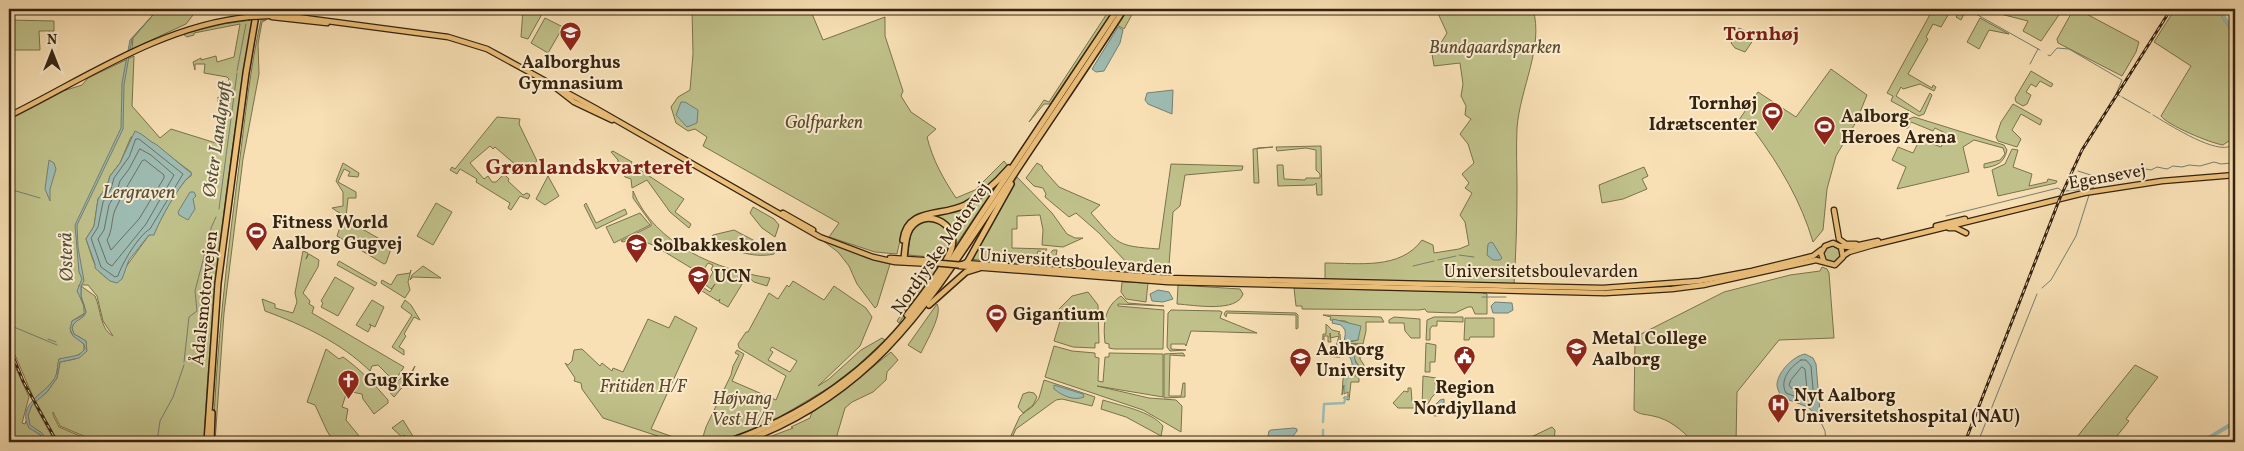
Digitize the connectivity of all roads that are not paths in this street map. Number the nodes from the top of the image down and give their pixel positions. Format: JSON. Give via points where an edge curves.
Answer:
{"nodes":[{"id":1,"x":259,"y":9,"type":"edge"},
{"id":2,"x":1118,"y":9,"type":"edge"},
{"id":3,"x":1124,"y":9,"type":"edge"},
{"id":4,"x":551,"y":84,"type":"junction"},
{"id":5,"x":1063,"y":101,"type":"junction"},
{"id":6,"x":588,"y":106,"type":"junction"},
{"id":7,"x":9,"y":116,"type":"edge"},
{"id":8,"x":622,"y":124,"type":"junction"},
{"id":9,"x":1038,"y":130,"type":"junction"},
{"id":10,"x":2235,"y":175,"type":"edge"},
{"id":11,"x":762,"y":204,"type":"junction"},
{"id":12,"x":1834,"y":213,"type":"dead end"},
{"id":13,"x":1986,"y":216,"type":"junction"},
{"id":14,"x":785,"y":220,"type":"junction"},
{"id":15,"x":1961,"y":224,"type":"junction"},
{"id":16,"x":1927,"y":229,"type":"junction"},
{"id":17,"x":812,"y":230,"type":"junction"},
{"id":18,"x":1906,"y":237,"type":"junction"},
{"id":19,"x":1870,"y":243,"type":"junction"},
{"id":20,"x":1839,"y":246,"type":"junction"},
{"id":21,"x":1822,"y":249,"type":"junction"},
{"id":22,"x":1843,"y":257,"type":"junction"},
{"id":23,"x":902,"y":259,"type":"junction"},
{"id":24,"x":1824,"y":262,"type":"junction"},
{"id":25,"x":938,"y":263,"type":"junction"},
{"id":26,"x":929,"y":264,"type":"joint"},
{"id":27,"x":963,"y":264,"type":"junction"},
{"id":28,"x":973,"y":264,"type":"joint"},
{"id":29,"x":979,"y":268,"type":"junction"},
{"id":30,"x":955,"y":282,"type":"junction"},
{"id":31,"x":1253,"y":282,"type":"junction"},
{"id":32,"x":1668,"y":284,"type":"junction"},
{"id":33,"x":1521,"y":287,"type":"junction"},
{"id":34,"x":1468,"y":290,"type":"junction"},
{"id":35,"x":1479,"y":291,"type":"junction"},
{"id":36,"x":1563,"y":292,"type":"junction"},
{"id":37,"x":1629,"y":292,"type":"junction"},
{"id":38,"x":1516,"y":296,"type":"dead end"},
{"id":39,"x":1629,"y":298,"type":"dead end"},
{"id":40,"x":906,"y":329,"type":"junction"},
{"id":41,"x":839,"y":385,"type":"junction"},
{"id":42,"x":207,"y":442,"type":"edge"},
{"id":43,"x":211,"y":442,"type":"edge"},
{"id":44,"x":728,"y":442,"type":"edge"},
{"id":45,"x":742,"y":442,"type":"edge"}],
"edges":[{"from":1,"to":42,"type":"highway","name":"Ådalsmotorvejen","via":[[246,73],[219,274]]},
{"from":1,"to":43,"type":"highway","name":"Ådalsmotorvejen","via":[[223,274]]},
{"from":2,"to":9,"type":"highway","name":"Nordjyske Motorvej"},
{"from":3,"to":5,"type":"highway","name":"Nordjyske Motorvej"},
{"from":4,"to":6,"type":"main road"},
{"from":4,"to":6,"type":"main road","via":[[562,94]]},
{"from":4,"to":7,"type":"main road","bridge":true,"via":[[487,49],[448,37],[267,16],[248,17],[192,27],[163,38]]},
{"from":5,"to":27,"type":"highway"},
{"from":5,"to":40,"type":"highway","name":"Nordjyske Motorvej","via":[[932,297]]},
{"from":6,"to":8,"type":"main road"},
{"from":6,"to":8,"type":"main road"},
{"from":8,"to":11,"type":"main road"},
{"from":9,"to":23,"type":"highway","via":[[1000,178],[977,198],[956,209],[912,220],[904,233]]},
{"from":9,"to":41,"type":"highway","name":"Nordjyske Motorvej","via":[[920,305],[887,343]]},
{"from":10,"to":13,"type":"main road","name":"Egensevej","via":[[2119,187]]},
{"from":11,"to":14,"type":"main road"},
{"from":11,"to":17,"type":"main road"},
{"from":12,"to":19,"type":"main road","via":[[1839,239],[1844,243]]},
{"from":13,"to":15,"type":"main road","name":"Egensevej"},
{"from":13,"to":16,"type":"main road","name":"Egensevej"},
{"from":14,"to":17,"type":"main road"},
{"from":14,"to":26,"type":"main road","via":[[863,254],[888,261]]},
{"from":15,"to":16,"type":"main road"},
{"from":15,"to":18,"type":"main road","name":"Egensevej"},
{"from":15,"to":18,"type":"main road","via":[[1966,233],[1951,228]]},
{"from":16,"to":19,"type":"main road","name":"Egensevej"},
{"from":17,"to":23,"type":"main road","via":[[848,248]]},
{"from":18,"to":22,"type":"main road","name":"Egensevej","via":[[1849,252]]},
{"from":19,"to":20,"type":"main road","name":"Egensevej"},
{"from":20,"to":21,"type":"main road","via":[[1830,243]]},
{"from":20,"to":22,"type":"main road"},
{"from":21,"to":24,"type":"main road"},
{"from":21,"to":32,"type":"main road","name":"Universitetsboulevarden","via":[[1813,256],[1752,271]]},
{"from":22,"to":24,"type":"main road","via":[[1835,265]]},
{"from":23,"to":25,"type":"main road"},
{"from":23,"to":41,"type":"highway","via":[[908,232],[919,221],[934,218],[950,230],[951,250],[906,317],[886,341]]},
{"from":24,"to":37,"type":"main road","name":"Universitetsboulevarden","via":[[1814,260],[1703,285]]},
{"from":25,"to":26,"type":"highway"},
{"from":25,"to":27,"type":"highway","bridge":true},
{"from":27,"to":28,"type":"highway"},
{"from":27,"to":29,"type":"main road","name":"Universitetsboulevarden"},
{"from":27,"to":30,"type":"highway","via":[[961,275]]},
{"from":28,"to":31,"type":"main road","name":"Universitetsboulevarden"},
{"from":29,"to":30,"type":"highway"},
{"from":29,"to":31,"type":"main road","name":"Universitetsboulevarden","via":[[1168,282]]},
{"from":30,"to":40,"type":"highway"},
{"from":31,"to":33,"type":"main road","name":"Universitetsboulevarden"},
{"from":31,"to":34,"type":"main road","name":"Universitetsboulevarden"},
{"from":32,"to":33,"type":"main road","name":"Universitetsboulevarden","via":[[1603,288]]},
{"from":32,"to":37,"type":"main road"},
{"from":33,"to":34,"type":"main road"},
{"from":34,"to":35,"type":"main road","name":"Universitetsboulevarden"},
{"from":35,"to":36,"type":"main road","name":"Universitetsboulevarden"},
{"from":35,"to":38,"type":"main road"},
{"from":36,"to":37,"type":"main road","name":"Universitetsboulevarden"},
{"from":36,"to":39,"type":"main road","via":[[1625,294]]},
{"from":40,"to":45,"type":"highway","name":"Nordjyske Motorvej","via":[[876,360],[828,398],[787,423]]},
{"from":41,"to":44,"type":"highway","name":"Nordjyske Motorvej","via":[[787,418]]}]}
